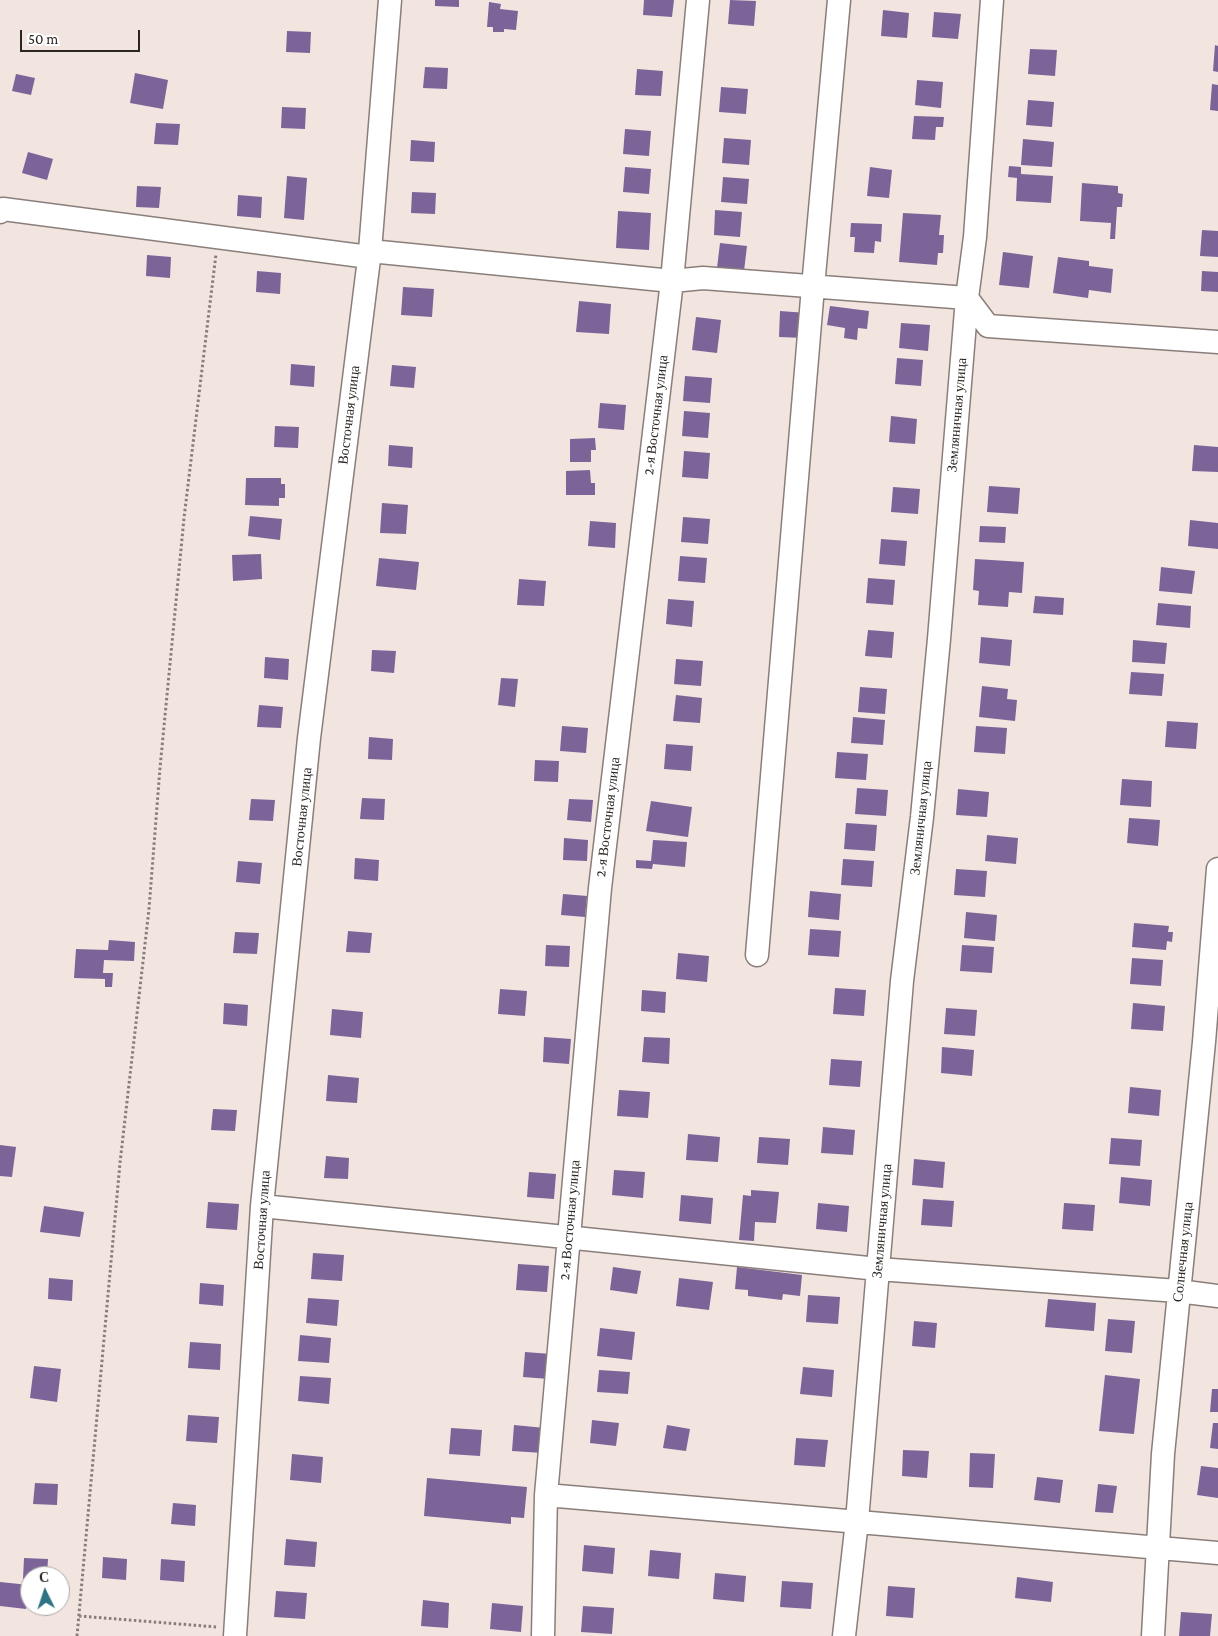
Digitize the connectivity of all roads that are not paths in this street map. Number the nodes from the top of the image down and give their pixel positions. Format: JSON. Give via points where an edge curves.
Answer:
{"nodes":[{"id":1,"x":390,"y":0,"type":"edge"},
{"id":2,"x":698,"y":0,"type":"edge"},
{"id":3,"x":839,"y":0,"type":"edge"},
{"id":4,"x":992,"y":0,"type":"edge"},
{"id":5,"x":0,"y":212,"type":"edge"},
{"id":6,"x":369,"y":254,"type":"junction"},
{"id":7,"x":672,"y":281,"type":"junction"},
{"id":8,"x":812,"y":286,"type":"junction"},
{"id":9,"x":967,"y":298,"type":"junction"},
{"id":10,"x":1218,"y":342,"type":"edge"},
{"id":11,"x":1218,"y":869,"type":"edge"},
{"id":12,"x":757,"y":955,"type":"dead end"},
{"id":13,"x":262,"y":1206,"type":"junction"},
{"id":14,"x":569,"y":1236,"type":"junction"},
{"id":15,"x":878,"y":1268,"type":"junction"},
{"id":16,"x":1178,"y":1291,"type":"junction"},
{"id":17,"x":1218,"y":1296,"type":"edge"},
{"id":18,"x":546,"y":1495,"type":"junction"},
{"id":19,"x":857,"y":1521,"type":"junction"},
{"id":20,"x":1157,"y":1548,"type":"junction"},
{"id":21,"x":1218,"y":1553,"type":"edge"},
{"id":22,"x":235,"y":1632,"type":"edge"},
{"id":23,"x":543,"y":1636,"type":"edge"},
{"id":24,"x":844,"y":1636,"type":"edge"},
{"id":25,"x":1153,"y":1636,"type":"edge"}],
"edges":[{"from":1,"to":6,"type":"street","name":"Восточная улица"},
{"from":2,"to":7,"type":"street","name":"2-я Восточная улица"},
{"from":3,"to":8,"type":"street"},
{"from":4,"to":9,"type":"street","name":"Земляничная улица","via":[[976,237]]},
{"from":5,"to":6,"type":"street","via":[[3,209]]},
{"from":6,"to":7,"type":"street"},
{"from":6,"to":13,"type":"street","name":"Восточная улица","via":[[310,738]]},
{"from":7,"to":8,"type":"street","via":[[703,278]]},
{"from":7,"to":14,"type":"street","name":"2-я Восточная улица","via":[[600,888]]},
{"from":8,"to":9,"type":"street"},
{"from":8,"to":12,"type":"street"},
{"from":9,"to":10,"type":"street","via":[[988,326]]},
{"from":9,"to":15,"type":"street","name":"Земляничная улица","via":[[939,639],[902,981]]},
{"from":11,"to":16,"type":"street","name":"Солнечная улица"},
{"from":13,"to":14,"type":"street"},
{"from":13,"to":22,"type":"street","name":"Восточная улица"},
{"from":14,"to":15,"type":"street"},
{"from":14,"to":18,"type":"street","name":"2-я Восточная улица"},
{"from":15,"to":16,"type":"street"},
{"from":15,"to":19,"type":"street","name":"Земляничная улица"},
{"from":16,"to":17,"type":"street"},
{"from":16,"to":20,"type":"street","name":"Солнечная улица"},
{"from":18,"to":19,"type":"street"},
{"from":18,"to":23,"type":"street","name":"2-я Восточная улица"},
{"from":19,"to":20,"type":"street"},
{"from":19,"to":24,"type":"street","name":"Земляничная улица"},
{"from":20,"to":21,"type":"street"},
{"from":20,"to":25,"type":"street","name":"Солнечная улица"}]}
